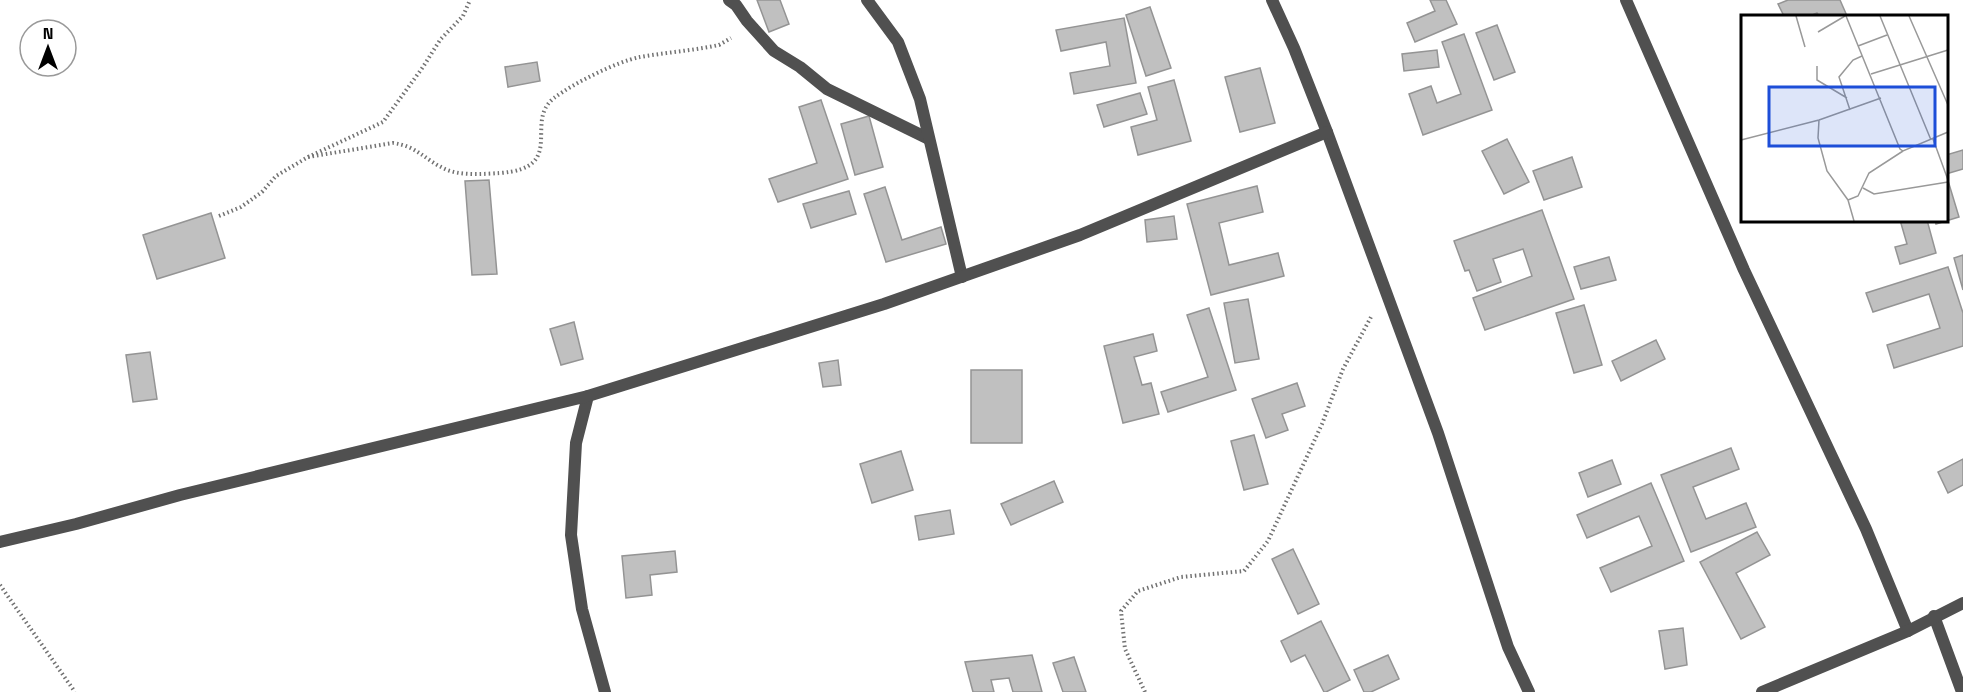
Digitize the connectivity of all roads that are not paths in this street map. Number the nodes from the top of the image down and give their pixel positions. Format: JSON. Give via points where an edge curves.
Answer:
{"nodes":[{"id":1,"x":729,"y":0,"type":"edge"},
{"id":2,"x":867,"y":0,"type":"edge"},
{"id":3,"x":1272,"y":0,"type":"edge"},
{"id":4,"x":1626,"y":0,"type":"edge"},
{"id":5,"x":1327,"y":132,"type":"junction"},
{"id":6,"x":929,"y":139,"type":"junction"},
{"id":7,"x":962,"y":277,"type":"junction"},
{"id":8,"x":588,"y":396,"type":"junction"},
{"id":9,"x":0,"y":542,"type":"edge"},
{"id":10,"x":1963,"y":603,"type":"edge"},
{"id":11,"x":1934,"y":616,"type":"junction"},
{"id":12,"x":1908,"y":631,"type":"junction"},
{"id":13,"x":605,"y":692,"type":"edge"},
{"id":14,"x":1529,"y":692,"type":"edge"},
{"id":15,"x":1762,"y":692,"type":"edge"},
{"id":16,"x":1962,"y":692,"type":"edge"}],
"edges":[{"from":1,"to":6,"type":"street","via":[[774,51],[826,88]]},
{"from":2,"to":6,"type":"street","via":[[898,42],[920,99]]},
{"from":3,"to":5,"type":"street"},
{"from":4,"to":12,"type":"street","via":[[1744,270],[1866,529]]},
{"from":5,"to":7,"type":"street","via":[[1080,236]]},
{"from":5,"to":14,"type":"street","via":[[1438,433],[1508,647]]},
{"from":6,"to":7,"type":"street"},
{"from":7,"to":8,"type":"street"},
{"from":8,"to":9,"type":"street"},
{"from":8,"to":13,"type":"street","via":[[576,443],[571,535],[582,609]]},
{"from":10,"to":11,"type":"street"},
{"from":11,"to":12,"type":"street"},
{"from":11,"to":16,"type":"street"},
{"from":12,"to":15,"type":"street"}]}
